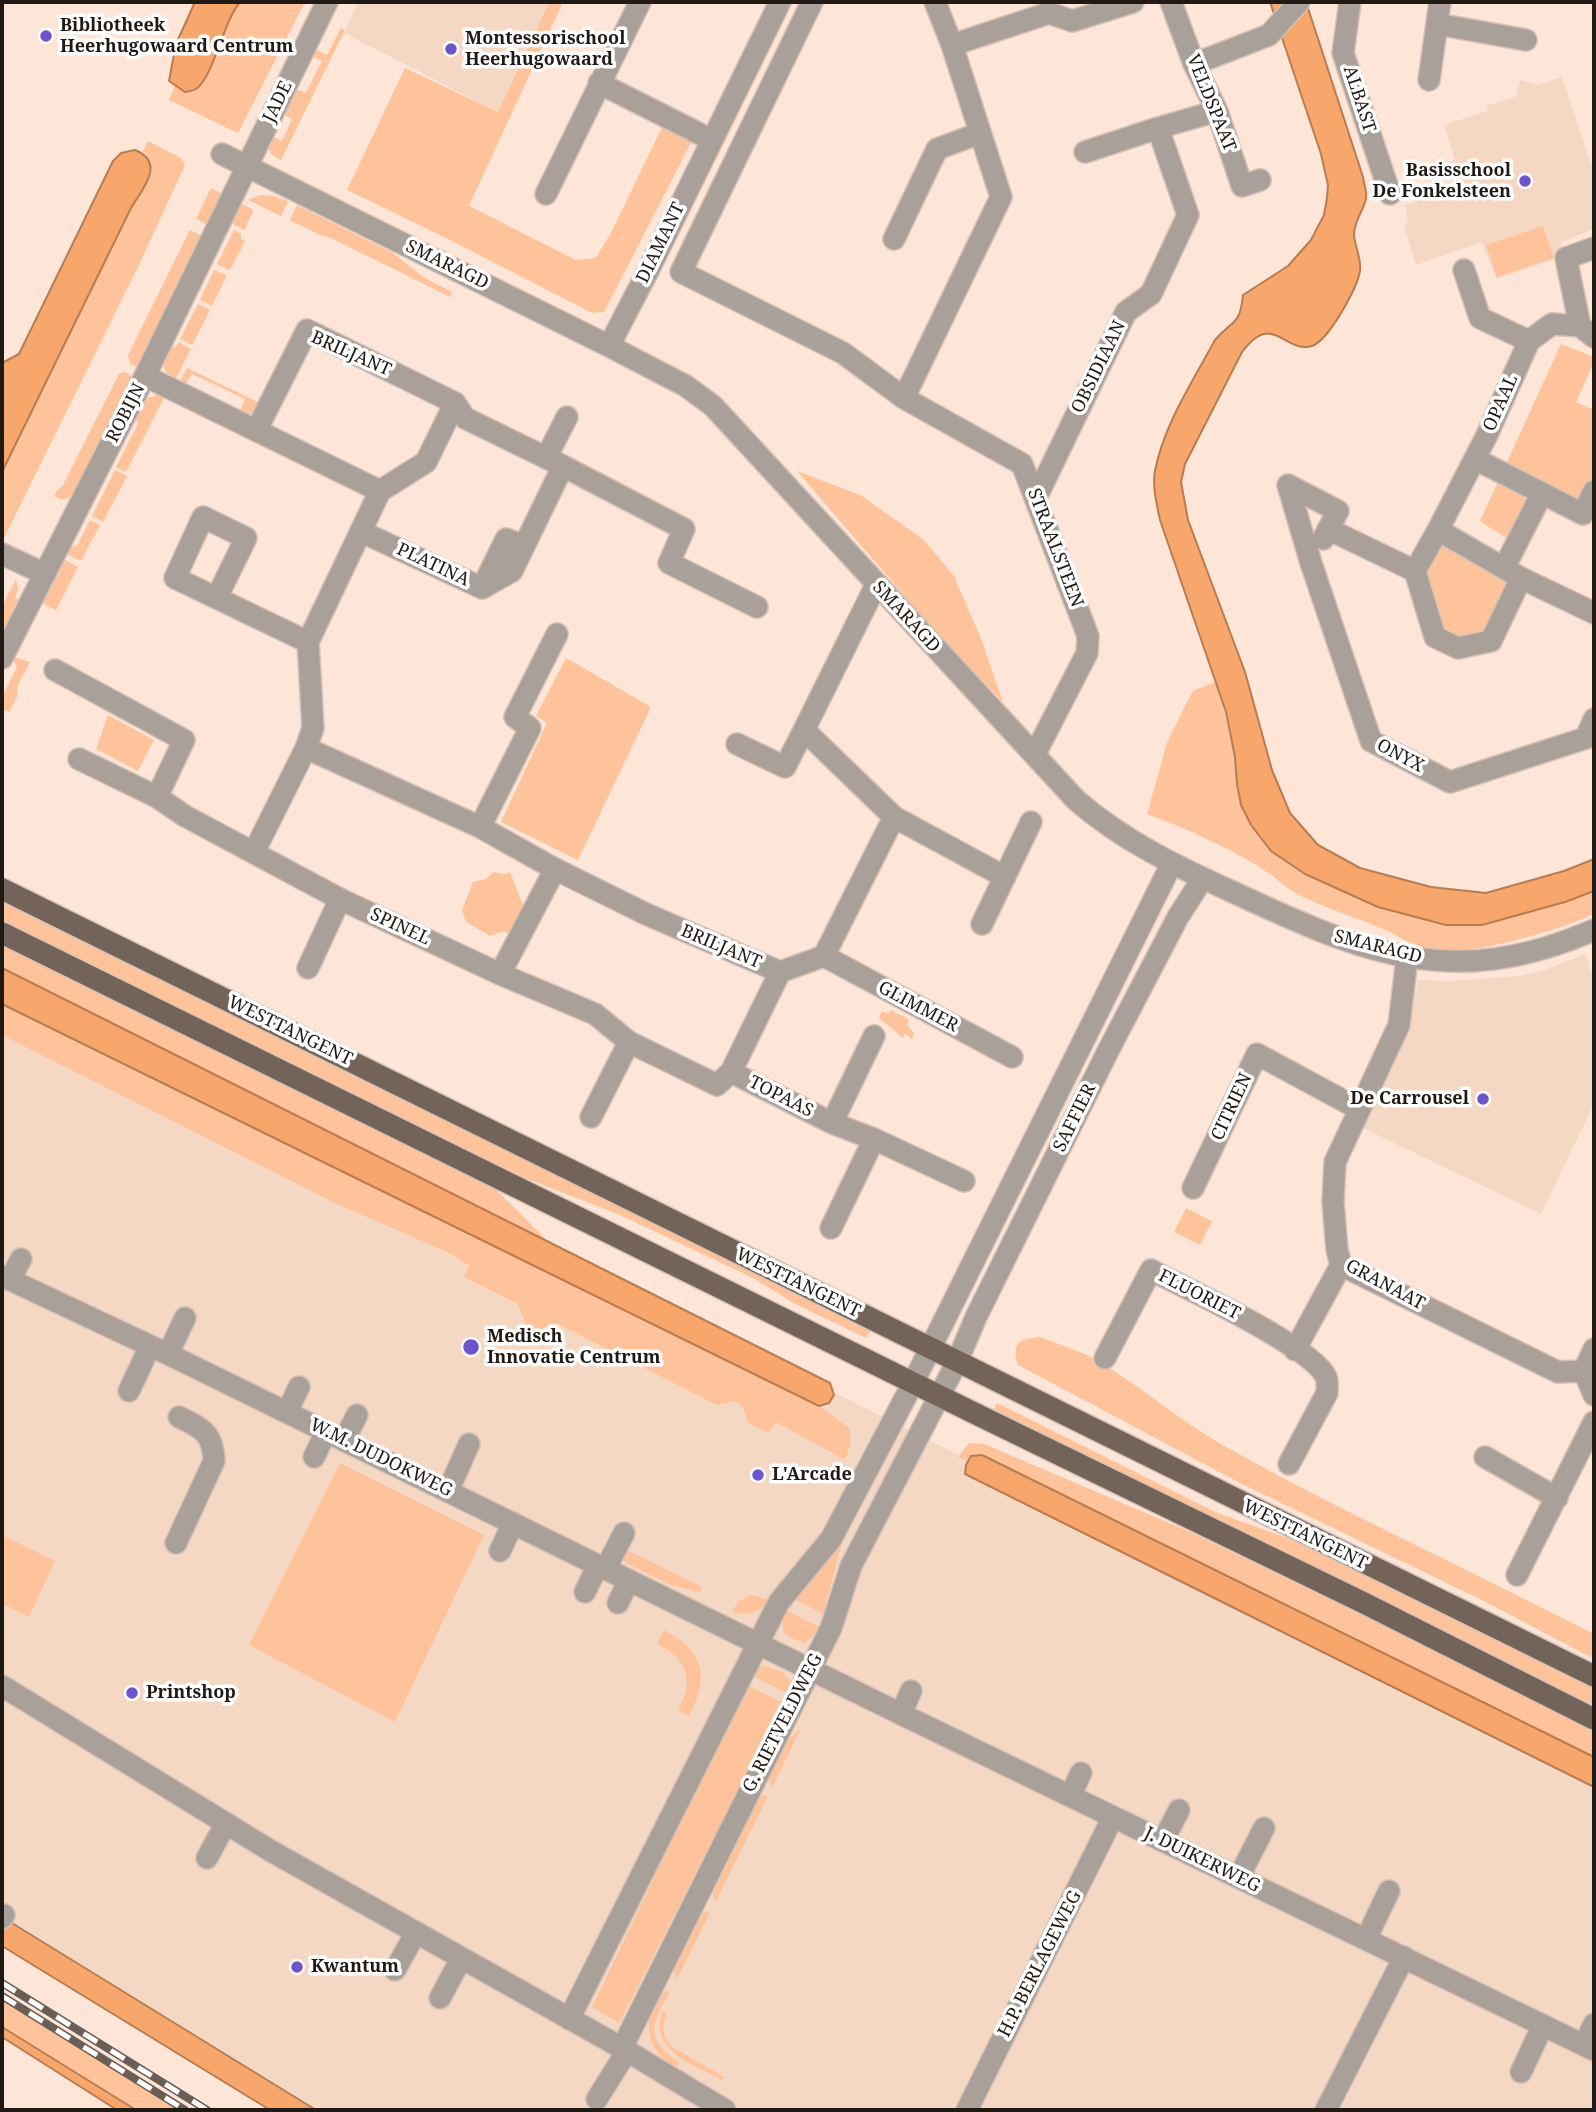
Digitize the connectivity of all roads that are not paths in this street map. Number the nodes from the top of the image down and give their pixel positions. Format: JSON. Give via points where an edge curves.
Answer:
{"nodes":[{"id":1,"x":327,"y":2,"type":"edge"},
{"id":2,"x":640,"y":2,"type":"edge"},
{"id":3,"x":780,"y":2,"type":"edge"},
{"id":4,"x":813,"y":2,"type":"edge"},
{"id":5,"x":934,"y":2,"type":"edge"},
{"id":6,"x":1133,"y":2,"type":"edge"},
{"id":7,"x":1171,"y":2,"type":"edge"},
{"id":8,"x":1299,"y":2,"type":"edge"},
{"id":9,"x":1350,"y":2,"type":"edge"},
{"id":10,"x":1440,"y":2,"type":"edge"},
{"id":11,"x":1437,"y":24,"type":"junction"},
{"id":12,"x":1526,"y":40,"type":"dead end"},
{"id":13,"x":952,"y":45,"type":"junction"},
{"id":14,"x":1194,"y":64,"type":"junction"},
{"id":15,"x":1429,"y":80,"type":"dead end"},
{"id":16,"x":599,"y":83,"type":"junction"},
{"id":17,"x":1217,"y":111,"type":"junction"},
{"id":18,"x":1158,"y":128,"type":"junction"},
{"id":19,"x":980,"y":133,"type":"junction"},
{"id":20,"x":712,"y":140,"type":"junction"},
{"id":21,"x":1086,"y":152,"type":"dead end"},
{"id":22,"x":222,"y":154,"type":"dead end"},
{"id":23,"x":247,"y":165,"type":"junction"},
{"id":24,"x":1260,"y":180,"type":"dead end"},
{"id":25,"x":546,"y":194,"type":"dead end"},
{"id":26,"x":1390,"y":194,"type":"dead end"},
{"id":27,"x":894,"y":239,"type":"dead end"},
{"id":28,"x":1594,"y":248,"type":"edge"},
{"id":29,"x":649,"y":269,"type":"junction"},
{"id":30,"x":1464,"y":270,"type":"dead end"},
{"id":31,"x":681,"y":272,"type":"junction"},
{"id":32,"x":1587,"y":332,"type":"edge"},
{"id":33,"x":1529,"y":341,"type":"junction"},
{"id":34,"x":609,"y":346,"type":"junction"},
{"id":35,"x":145,"y":376,"type":"junction"},
{"id":36,"x":904,"y":398,"type":"junction"},
{"id":37,"x":455,"y":402,"type":"junction"},
{"id":38,"x":567,"y":417,"type":"dead end"},
{"id":39,"x":257,"y":429,"type":"junction"},
{"id":40,"x":1475,"y":459,"type":"junction"},
{"id":41,"x":555,"y":462,"type":"junction"},
{"id":42,"x":380,"y":491,"type":"junction"},
{"id":43,"x":1594,"y":491,"type":"edge"},
{"id":44,"x":1542,"y":493,"type":"junction"},
{"id":45,"x":1036,"y":498,"type":"junction"},
{"id":46,"x":1328,"y":529,"type":"junction"},
{"id":47,"x":1438,"y":530,"type":"junction"},
{"id":48,"x":362,"y":532,"type":"junction"},
{"id":49,"x":2,"y":554,"type":"edge"},
{"id":50,"x":1311,"y":563,"type":"junction"},
{"id":51,"x":1415,"y":571,"type":"junction"},
{"id":52,"x":1512,"y":573,"type":"junction"},
{"id":53,"x":44,"y":574,"type":"junction"},
{"id":54,"x":876,"y":585,"type":"junction"},
{"id":55,"x":217,"y":597,"type":"dead end"},
{"id":56,"x":757,"y":607,"type":"dead end"},
{"id":57,"x":1594,"y":613,"type":"edge"},
{"id":58,"x":557,"y":634,"type":"dead end"},
{"id":59,"x":308,"y":642,"type":"junction"},
{"id":60,"x":2,"y":658,"type":"edge"},
{"id":61,"x":55,"y":670,"type":"dead end"},
{"id":62,"x":1594,"y":719,"type":"edge"},
{"id":63,"x":804,"y":730,"type":"junction"},
{"id":64,"x":737,"y":744,"type":"dead end"},
{"id":65,"x":306,"y":748,"type":"junction"},
{"id":66,"x":1035,"y":754,"type":"junction"},
{"id":67,"x":79,"y":759,"type":"dead end"},
{"id":68,"x":157,"y":797,"type":"junction"},
{"id":69,"x":894,"y":817,"type":"junction"},
{"id":70,"x":1031,"y":822,"type":"dead end"},
{"id":71,"x":480,"y":827,"type":"junction"},
{"id":72,"x":254,"y":852,"type":"junction"},
{"id":73,"x":1172,"y":863,"type":"junction"},
{"id":74,"x":555,"y":869,"type":"junction"},
{"id":75,"x":1005,"y":877,"type":"junction"},
{"id":76,"x":1203,"y":878,"type":"junction"},
{"id":77,"x":2,"y":889,"type":"edge"},
{"id":78,"x":340,"y":899,"type":"junction"},
{"id":79,"x":982,"y":924,"type":"dead end"},
{"id":80,"x":1594,"y":930,"type":"edge"},
{"id":81,"x":2,"y":933,"type":"edge"},
{"id":82,"x":824,"y":956,"type":"junction"},
{"id":83,"x":1407,"y":958,"type":"junction"},
{"id":84,"x":307,"y":968,"type":"dead end"},
{"id":85,"x":780,"y":972,"type":"junction"},
{"id":86,"x":500,"y":974,"type":"junction"},
{"id":87,"x":874,"y":1036,"type":"dead end"},
{"id":88,"x":629,"y":1042,"type":"junction"},
{"id":89,"x":1012,"y":1058,"type":"dead end"},
{"id":90,"x":731,"y":1072,"type":"junction"},
{"id":91,"x":1359,"y":1109,"type":"junction"},
{"id":92,"x":591,"y":1117,"type":"dead end"},
{"id":93,"x":832,"y":1123,"type":"junction"},
{"id":94,"x":874,"y":1139,"type":"junction"},
{"id":95,"x":964,"y":1181,"type":"dead end"},
{"id":96,"x":1193,"y":1188,"type":"dead end"},
{"id":97,"x":831,"y":1228,"type":"dead end"},
{"id":98,"x":21,"y":1259,"type":"dead end"},
{"id":99,"x":1341,"y":1265,"type":"junction"},
{"id":100,"x":6,"y":1278,"type":"edge"},
{"id":101,"x":185,"y":1318,"type":"dead end"},
{"id":102,"x":930,"y":1348,"type":"junction"},
{"id":103,"x":1594,"y":1349,"type":"edge"},
{"id":104,"x":159,"y":1350,"type":"junction"},
{"id":105,"x":1295,"y":1350,"type":"junction"},
{"id":106,"x":1105,"y":1358,"type":"dead end"},
{"id":107,"x":957,"y":1362,"type":"junction"},
{"id":108,"x":1584,"y":1371,"type":"junction"},
{"id":109,"x":913,"y":1383,"type":"junction"},
{"id":110,"x":299,"y":1387,"type":"dead end"},
{"id":111,"x":129,"y":1391,"type":"dead end"},
{"id":112,"x":1594,"y":1395,"type":"edge"},
{"id":113,"x":939,"y":1396,"type":"junction"},
{"id":114,"x":287,"y":1412,"type":"junction"},
{"id":115,"x":357,"y":1415,"type":"dead end"},
{"id":116,"x":179,"y":1417,"type":"dead end"},
{"id":117,"x":1594,"y":1426,"type":"edge"},
{"id":118,"x":335,"y":1436,"type":"junction"},
{"id":119,"x":469,"y":1444,"type":"dead end"},
{"id":120,"x":314,"y":1457,"type":"dead end"},
{"id":121,"x":1485,"y":1457,"type":"dead end"},
{"id":122,"x":1289,"y":1464,"type":"dead end"},
{"id":123,"x":448,"y":1491,"type":"junction"},
{"id":124,"x":1557,"y":1498,"type":"junction"},
{"id":125,"x":513,"y":1523,"type":"junction"},
{"id":126,"x":624,"y":1533,"type":"dead end"},
{"id":127,"x":176,"y":1544,"type":"dead end"},
{"id":128,"x":500,"y":1551,"type":"dead end"},
{"id":129,"x":602,"y":1567,"type":"junction"},
{"id":130,"x":1517,"y":1575,"type":"dead end"},
{"id":131,"x":629,"y":1580,"type":"junction"},
{"id":132,"x":585,"y":1592,"type":"dead end"},
{"id":133,"x":618,"y":1603,"type":"dead end"},
{"id":134,"x":760,"y":1643,"type":"junction"},
{"id":135,"x":811,"y":1668,"type":"junction"},
{"id":136,"x":1594,"y":1676,"type":"edge"},
{"id":137,"x":2,"y":1686,"type":"edge"},
{"id":138,"x":911,"y":1691,"type":"dead end"},
{"id":139,"x":901,"y":1714,"type":"junction"},
{"id":140,"x":1594,"y":1719,"type":"edge"},
{"id":141,"x":1081,"y":1773,"type":"dead end"},
{"id":142,"x":1070,"y":1796,"type":"junction"},
{"id":143,"x":1179,"y":1810,"type":"dead end"},
{"id":144,"x":1114,"y":1817,"type":"junction"},
{"id":145,"x":226,"y":1823,"type":"junction"},
{"id":146,"x":1264,"y":1828,"type":"dead end"},
{"id":147,"x":1163,"y":1841,"type":"junction"},
{"id":148,"x":207,"y":1858,"type":"dead end"},
{"id":149,"x":1239,"y":1877,"type":"junction"},
{"id":150,"x":1389,"y":1891,"type":"dead end"},
{"id":151,"x":415,"y":1934,"type":"junction"},
{"id":152,"x":1367,"y":1938,"type":"junction"},
{"id":153,"x":1404,"y":1957,"type":"junction"},
{"id":154,"x":461,"y":1959,"type":"junction"},
{"id":155,"x":395,"y":1970,"type":"dead end"},
{"id":156,"x":440,"y":1998,"type":"dead end"},
{"id":157,"x":569,"y":2019,"type":"junction"},
{"id":158,"x":1594,"y":2024,"type":"edge"},
{"id":159,"x":1543,"y":2025,"type":"junction"},
{"id":160,"x":1589,"y":2048,"type":"edge"},
{"id":161,"x":624,"y":2050,"type":"junction"},
{"id":162,"x":1521,"y":2072,"type":"dead end"},
{"id":163,"x":597,"y":2099,"type":"dead end"},
{"id":164,"x":725,"y":2110,"type":"edge"},
{"id":165,"x":967,"y":2110,"type":"edge"},
{"id":166,"x":1326,"y":2110,"type":"edge"}],
"edges":[{"from":1,"to":23,"type":"street","name":"JADE"},
{"from":2,"to":16,"type":"street"},
{"from":3,"to":20,"type":"street","name":"DIAMANT"},
{"from":4,"to":31,"type":"street"},
{"from":5,"to":13,"type":"street"},
{"from":6,"to":13,"type":"street","via":[[1072,21],[1049,13]]},
{"from":7,"to":14,"type":"street","name":"VELDSPAAT"},
{"from":8,"to":14,"type":"street","via":[[1269,35]]},
{"from":9,"to":26,"type":"street","name":"ALBAST","via":[[1343,53]]},
{"from":10,"to":11,"type":"street"},
{"from":11,"to":12,"type":"street"},
{"from":11,"to":15,"type":"street"},
{"from":13,"to":19,"type":"street"},
{"from":14,"to":17,"type":"street","name":"VELDSPAAT"},
{"from":16,"to":20,"type":"street"},
{"from":16,"to":25,"type":"street"},
{"from":17,"to":18,"type":"street"},
{"from":17,"to":24,"type":"street","name":"VELDSPAAT","via":[[1242,186]]},
{"from":18,"to":21,"type":"street"},
{"from":18,"to":45,"type":"street","name":"OBSIDIAAN","via":[[1188,215],[1152,294],[1126,312]]},
{"from":19,"to":27,"type":"street","via":[[937,149]]},
{"from":19,"to":36,"type":"street","via":[[1001,197]]},
{"from":20,"to":29,"type":"street","name":"DIAMANT"},
{"from":22,"to":23,"type":"street","name":"SMARAGD"},
{"from":23,"to":34,"type":"street","name":"SMARAGD"},
{"from":23,"to":35,"type":"street","name":"ROBIJN"},
{"from":28,"to":32,"type":"street","via":[[1566,258]]},
{"from":29,"to":31,"type":"street","name":"STRAALSTEEN"},
{"from":29,"to":34,"type":"street","name":"DIAMANT"},
{"from":30,"to":33,"type":"street","via":[[1480,318]]},
{"from":31,"to":36,"type":"street","name":"STRAALSTEEN","via":[[843,353]]},
{"from":32,"to":33,"type":"street","via":[[1552,324]]},
{"from":33,"to":40,"type":"street","name":"OPAAL"},
{"from":34,"to":54,"type":"street","name":"SMARAGD","via":[[686,386],[713,406]]},
{"from":35,"to":39,"type":"street"},
{"from":35,"to":53,"type":"street","name":"ROBIJN"},
{"from":36,"to":45,"type":"street","name":"STRAALSTEEN","via":[[1022,464]]},
{"from":37,"to":39,"type":"street","name":"BRILJANT","via":[[307,330]]},
{"from":37,"to":41,"type":"street","name":"BRILJANT","via":[[464,418]]},
{"from":37,"to":42,"type":"street","via":[[426,462]]},
{"from":38,"to":41,"type":"street","name":"PLATINA"},
{"from":39,"to":42,"type":"street"},
{"from":40,"to":44,"type":"street"},
{"from":40,"to":47,"type":"street","name":"OPAAL"},
{"from":41,"to":48,"type":"street","name":"PLATINA","via":[[512,571],[482,588]]},
{"from":41,"to":56,"type":"street","name":"BRILJANT","via":[[684,529],[669,563]]},
{"from":42,"to":48,"type":"street"},
{"from":43,"to":44,"type":"street","via":[[1583,514]]},
{"from":44,"to":52,"type":"street"},
{"from":45,"to":66,"type":"street","name":"STRAALSTEEN","via":[[1088,636],[1087,653]]},
{"from":46,"to":50,"type":"street"},
{"from":46,"to":50,"type":"street","name":"ONYX","via":[[1338,510],[1288,485]]},
{"from":46,"to":51,"type":"street"},
{"from":47,"to":51,"type":"street"},
{"from":47,"to":52,"type":"street"},
{"from":48,"to":59,"type":"street"},
{"from":49,"to":53,"type":"street"},
{"from":50,"to":62,"type":"street","name":"ONYX","via":[[1371,741],[1450,782],[1586,738]]},
{"from":51,"to":52,"type":"street","via":[[1435,637],[1458,648],[1491,641]]},
{"from":52,"to":57,"type":"street"},
{"from":53,"to":60,"type":"street","name":"ROBIJN"},
{"from":54,"to":63,"type":"street"},
{"from":54,"to":66,"type":"street","name":"SMARAGD"},
{"from":55,"to":59,"type":"street"},
{"from":58,"to":71,"type":"street","via":[[514,718],[530,728]]},
{"from":59,"to":65,"type":"street","via":[[313,728]]},
{"from":61,"to":68,"type":"street","via":[[184,740]]},
{"from":63,"to":64,"type":"street","via":[[785,766]]},
{"from":63,"to":69,"type":"street"},
{"from":65,"to":71,"type":"street","name":"BRILJANT"},
{"from":65,"to":72,"type":"street"},
{"from":66,"to":73,"type":"street","name":"SMARAGD","via":[[1098,819]]},
{"from":67,"to":68,"type":"street","name":"SPINEL"},
{"from":68,"to":72,"type":"street","name":"SPINEL"},
{"from":69,"to":75,"type":"street"},
{"from":69,"to":82,"type":"street"},
{"from":70,"to":75,"type":"street"},
{"from":71,"to":74,"type":"street","name":"BRILJANT"},
{"from":72,"to":78,"type":"street","name":"SPINEL"},
{"from":73,"to":76,"type":"street","name":"SMARAGD"},
{"from":73,"to":102,"type":"street","name":"SAFFIER"},
{"from":74,"to":85,"type":"street","name":"BRILJANT"},
{"from":74,"to":86,"type":"street"},
{"from":75,"to":79,"type":"street"},
{"from":76,"to":83,"type":"street","name":"SMARAGD","via":[[1318,931]]},
{"from":76,"to":107,"type":"street","name":"SAFFIER","via":[[1108,1051]]},
{"from":77,"to":102,"type":"main road","name":"WESTTANGENT"},
{"from":78,"to":84,"type":"street"},
{"from":78,"to":86,"type":"street","name":"SPINEL"},
{"from":80,"to":83,"type":"street","name":"SMARAGD","via":[[1518,956],[1451,961]]},
{"from":81,"to":109,"type":"main road","name":"WESTTANGENT"},
{"from":82,"to":85,"type":"street","name":"BRILJANT"},
{"from":82,"to":89,"type":"street","name":"GLIMMER"},
{"from":83,"to":91,"type":"street","name":"GRANAAT","via":[[1399,1025]]},
{"from":85,"to":90,"type":"street"},
{"from":86,"to":88,"type":"street","name":"SPINEL","via":[[595,1014]]},
{"from":87,"to":93,"type":"street","name":"TOPAAS"},
{"from":88,"to":90,"type":"street","name":"SPINEL","via":[[717,1085]]},
{"from":88,"to":92,"type":"street"},
{"from":90,"to":93,"type":"street","name":"TOPAAS"},
{"from":91,"to":96,"type":"street","name":"CITRIEN","via":[[1257,1055]]},
{"from":91,"to":99,"type":"street","name":"GRANAAT","via":[[1332,1179]]},
{"from":93,"to":94,"type":"street","name":"TOPAAS"},
{"from":94,"to":95,"type":"street","name":"TOPAAS"},
{"from":94,"to":97,"type":"street"},
{"from":98,"to":100,"type":"street"},
{"from":99,"to":105,"type":"street"},
{"from":99,"to":108,"type":"street","name":"GRANAAT","via":[[1558,1372]]},
{"from":100,"to":104,"type":"street","name":"W.M. DUDOKWEG"},
{"from":101,"to":104,"type":"street"},
{"from":102,"to":107,"type":"main road","name":"WESTTANGENT"},
{"from":102,"to":109,"type":"street","name":"SAFFIER"},
{"from":103,"to":108,"type":"street"},
{"from":104,"to":111,"type":"street"},
{"from":104,"to":114,"type":"street","name":"W.M. DUDOKWEG"},
{"from":105,"to":106,"type":"street","name":"FLUORIET","via":[[1280,1337],[1152,1270]]},
{"from":105,"to":122,"type":"street","name":"FLUORIET","via":[[1323,1372],[1328,1385]]},
{"from":107,"to":113,"type":"street","name":"SAFFIER"},
{"from":107,"to":136,"type":"main road","name":"WESTTANGENT"},
{"from":108,"to":112,"type":"street"},
{"from":109,"to":113,"type":"main road","name":"WESTTANGENT"},
{"from":109,"to":134,"type":"street","via":[[831,1539],[779,1602]]},
{"from":110,"to":114,"type":"street"},
{"from":113,"to":135,"type":"street","name":"G. RIETVELDWEG","via":[[851,1566],[835,1617]]},
{"from":113,"to":140,"type":"main road","name":"WESTTANGENT"},
{"from":114,"to":118,"type":"street","name":"W.M. DUDOKWEG"},
{"from":115,"to":118,"type":"street"},
{"from":116,"to":127,"type":"street","via":[[209,1437],[214,1461]]},
{"from":117,"to":124,"type":"street"},
{"from":118,"to":120,"type":"street"},
{"from":118,"to":123,"type":"street","name":"W.M. DUDOKWEG"},
{"from":119,"to":123,"type":"street"},
{"from":121,"to":124,"type":"street"},
{"from":123,"to":125,"type":"street","name":"W.M. DUDOKWEG"},
{"from":124,"to":130,"type":"street"},
{"from":125,"to":128,"type":"street"},
{"from":125,"to":129,"type":"street","name":"W.M. DUDOKWEG"},
{"from":126,"to":129,"type":"street"},
{"from":129,"to":131,"type":"street","name":"W.M. DUDOKWEG"},
{"from":129,"to":132,"type":"street"},
{"from":131,"to":133,"type":"street"},
{"from":131,"to":134,"type":"street","name":"W.M. DUDOKWEG"},
{"from":134,"to":135,"type":"street","name":"W.M. DUDOKWEG"},
{"from":134,"to":157,"type":"street"},
{"from":135,"to":139,"type":"street","name":"J. DUIKERWEG"},
{"from":135,"to":161,"type":"street","name":"G. RIETVELDWEG"},
{"from":137,"to":145,"type":"street"},
{"from":138,"to":139,"type":"street"},
{"from":139,"to":142,"type":"street","name":"J. DUIKERWEG"},
{"from":141,"to":142,"type":"street"},
{"from":142,"to":144,"type":"street","name":"J. DUIKERWEG"},
{"from":143,"to":147,"type":"street"},
{"from":144,"to":147,"type":"street","name":"J. DUIKERWEG"},
{"from":144,"to":165,"type":"street","name":"H.P. BERLAGEWEG"},
{"from":145,"to":148,"type":"street"},
{"from":145,"to":151,"type":"street"},
{"from":146,"to":149,"type":"street"},
{"from":147,"to":149,"type":"street","name":"J. DUIKERWEG"},
{"from":149,"to":152,"type":"street","name":"J. DUIKERWEG"},
{"from":150,"to":152,"type":"street"},
{"from":151,"to":154,"type":"street"},
{"from":151,"to":155,"type":"street"},
{"from":152,"to":153,"type":"street","name":"J. DUIKERWEG"},
{"from":153,"to":159,"type":"street","name":"J. DUIKERWEG"},
{"from":153,"to":166,"type":"street"},
{"from":154,"to":156,"type":"street"},
{"from":154,"to":157,"type":"street"},
{"from":157,"to":161,"type":"street"},
{"from":158,"to":160,"type":"street"},
{"from":159,"to":160,"type":"street","name":"J. DUIKERWEG"},
{"from":159,"to":162,"type":"street"},
{"from":161,"to":163,"type":"street","name":"G. RIETVELDWEG"},
{"from":161,"to":164,"type":"street"}]}
